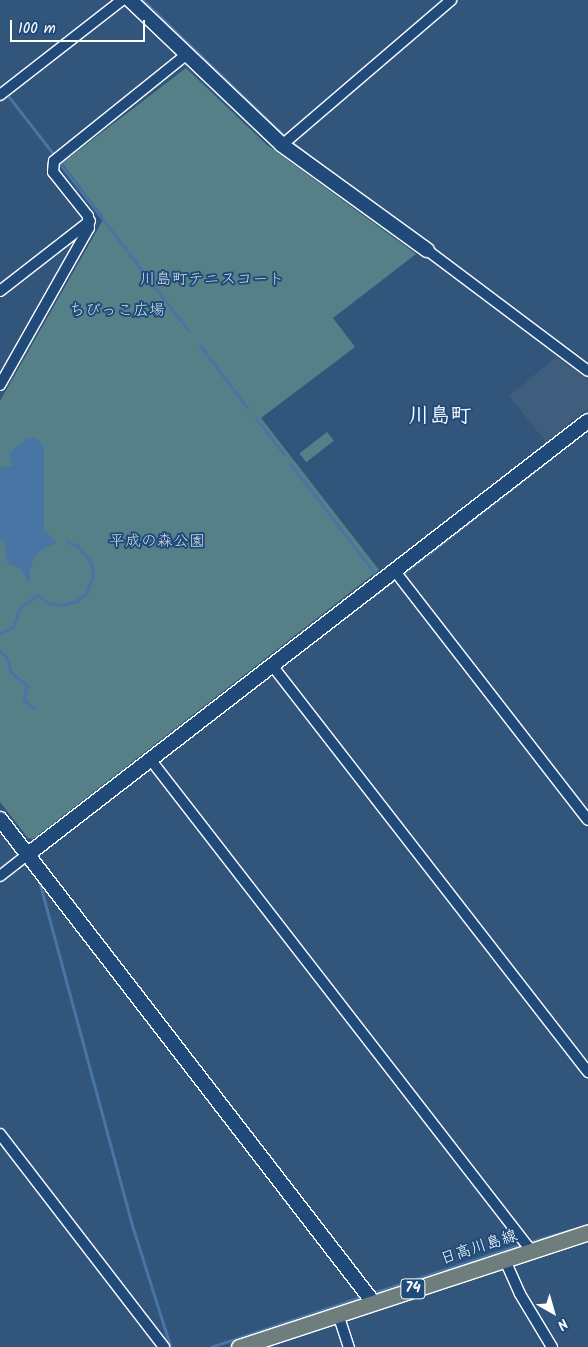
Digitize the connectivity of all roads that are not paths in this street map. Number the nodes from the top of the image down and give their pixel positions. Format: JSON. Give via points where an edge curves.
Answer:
{"nodes":[{"id":1,"x":122,"y":0,"type":"edge"},
{"id":2,"x":130,"y":0,"type":"edge"},
{"id":3,"x":451,"y":0,"type":"edge"},
{"id":4,"x":187,"y":54,"type":"junction"},
{"id":5,"x":0,"y":95,"type":"edge"},
{"id":6,"x":282,"y":145,"type":"junction"},
{"id":7,"x":90,"y":221,"type":"junction"},
{"id":8,"x":427,"y":250,"type":"joint"},
{"id":9,"x":0,"y":291,"type":"edge"},
{"id":10,"x":588,"y":371,"type":"edge"},
{"id":11,"x":0,"y":385,"type":"edge"},
{"id":12,"x":588,"y":421,"type":"edge"},
{"id":13,"x":394,"y":570,"type":"junction"},
{"id":14,"x":271,"y":664,"type":"junction"},
{"id":15,"x":150,"y":759,"type":"junction"},
{"id":16,"x":0,"y":819,"type":"edge"},
{"id":17,"x":588,"y":820,"type":"edge"},
{"id":18,"x":27,"y":854,"type":"junction"},
{"id":19,"x":0,"y":876,"type":"edge"},
{"id":20,"x":588,"y":1072,"type":"edge"},
{"id":21,"x":0,"y":1134,"type":"edge"},
{"id":22,"x":588,"y":1232,"type":"edge"},
{"id":23,"x":530,"y":1250,"type":"junction"},
{"id":24,"x":504,"y":1258,"type":"junction"},
{"id":25,"x":373,"y":1302,"type":"junction"},
{"id":26,"x":338,"y":1314,"type":"junction"},
{"id":27,"x":164,"y":1347,"type":"edge"},
{"id":28,"x":238,"y":1347,"type":"edge"},
{"id":29,"x":349,"y":1347,"type":"edge"},
{"id":30,"x":552,"y":1347,"type":"edge"}],
"edges":[{"from":1,"to":5,"type":"street"},
{"from":2,"to":4,"type":"street"},
{"from":3,"to":6,"type":"street"},
{"from":4,"to":6,"type":"street"},
{"from":4,"to":7,"type":"street","via":[[54,161],[53,172]]},
{"from":6,"to":8,"type":"street"},
{"from":7,"to":9,"type":"street"},
{"from":7,"to":11,"type":"street","via":[[81,243]]},
{"from":8,"to":10,"type":"street"},
{"from":12,"to":13,"type":"street"},
{"from":13,"to":14,"type":"street"},
{"from":13,"to":17,"type":"street"},
{"from":14,"to":15,"type":"street"},
{"from":14,"to":20,"type":"street"},
{"from":15,"to":18,"type":"street"},
{"from":15,"to":23,"type":"street"},
{"from":16,"to":18,"type":"street"},
{"from":18,"to":19,"type":"street"},
{"from":18,"to":25,"type":"street"},
{"from":21,"to":27,"type":"street"},
{"from":22,"to":23,"type":"main road","name":"日高川島線","number":"74"},
{"from":23,"to":24,"type":"main road","name":"日高川島線","number":"74"},
{"from":24,"to":25,"type":"main road","name":"日高川島線","number":"74"},
{"from":24,"to":30,"type":"street","via":[[520,1294]]},
{"from":25,"to":26,"type":"main road","name":"日高川島線","number":"74"},
{"from":26,"to":28,"type":"main road","name":"日高川島線","number":"74"},
{"from":26,"to":29,"type":"street"}]}
